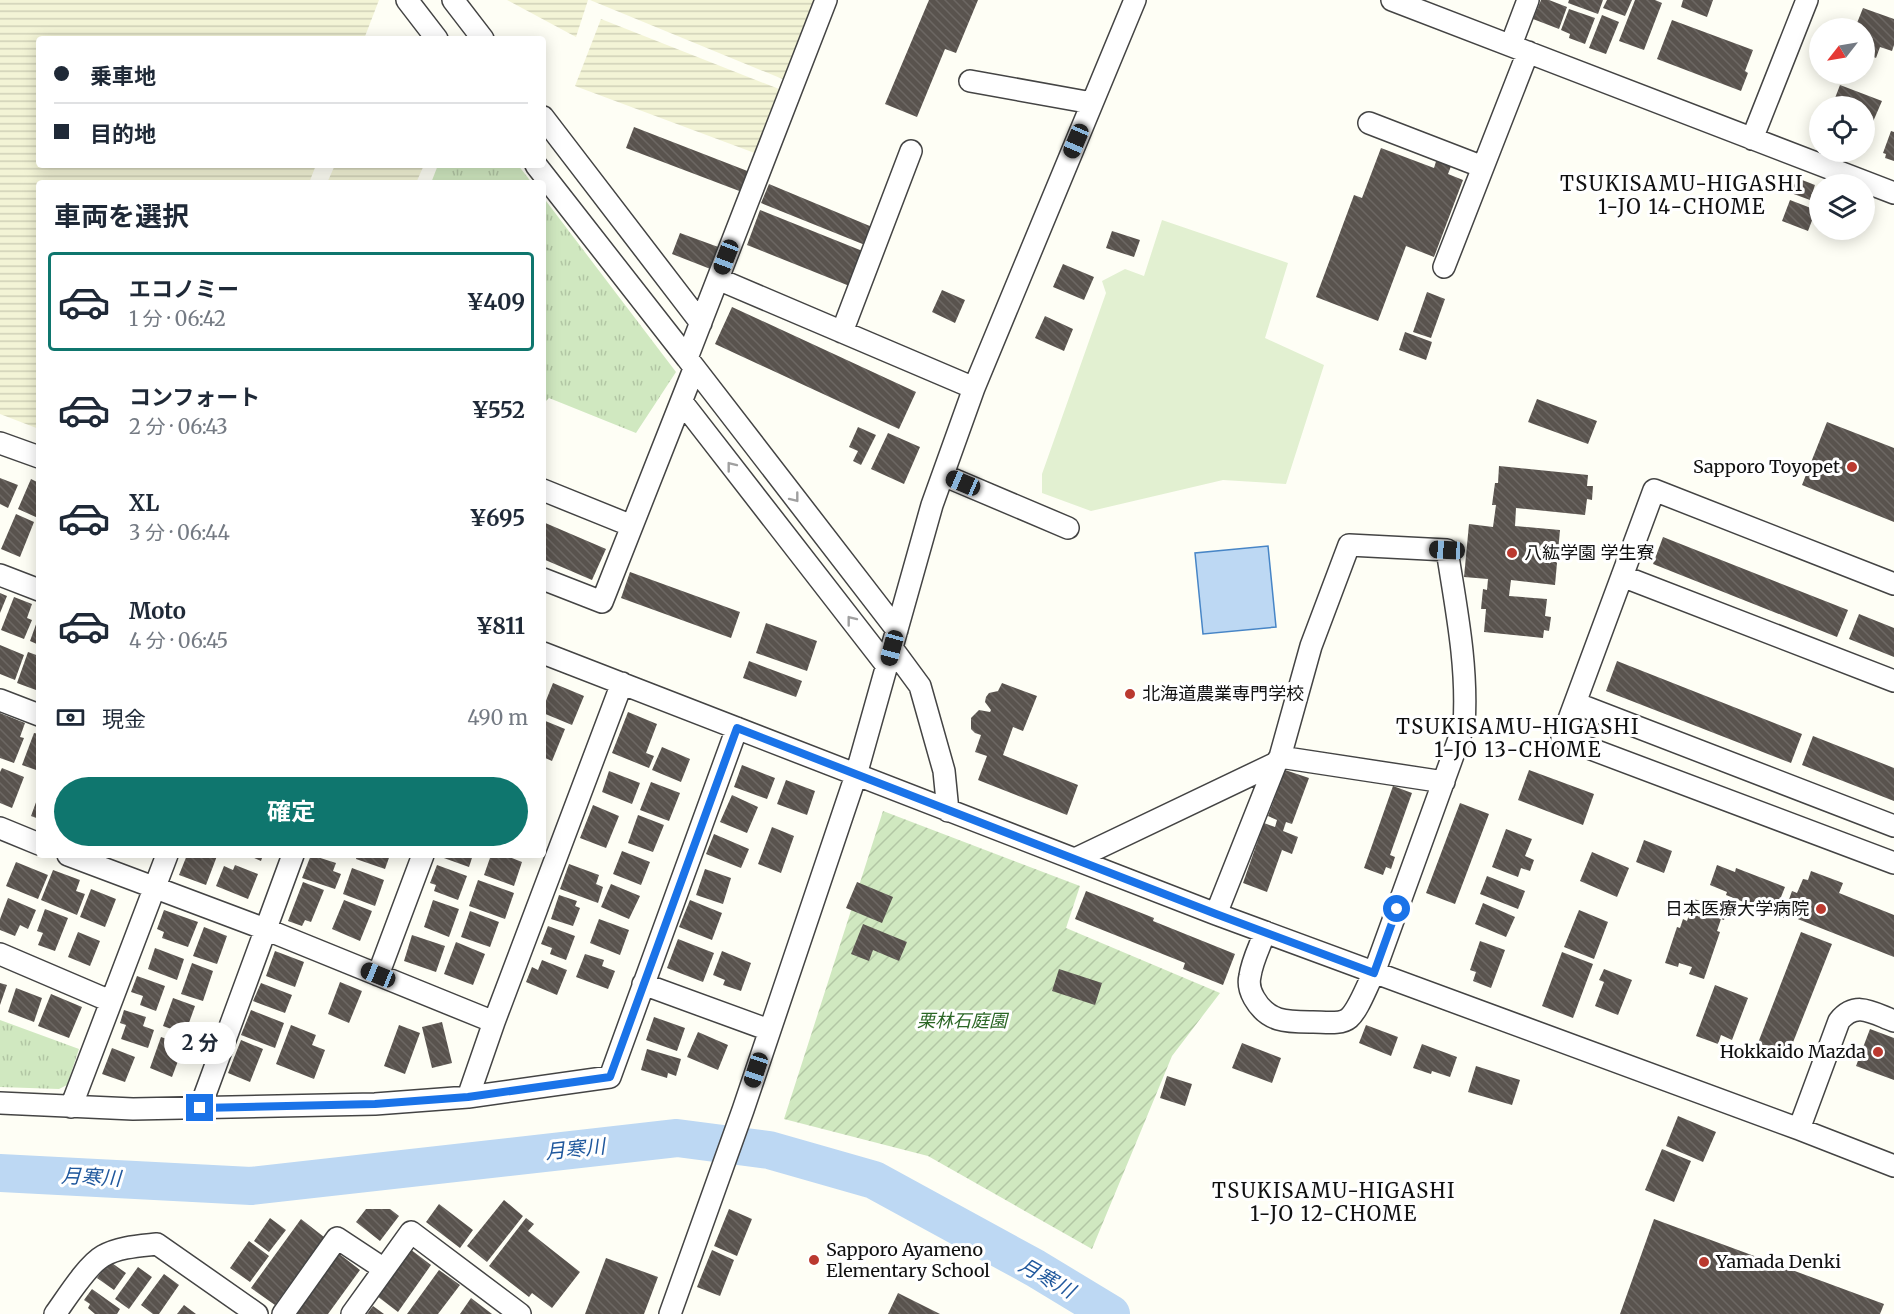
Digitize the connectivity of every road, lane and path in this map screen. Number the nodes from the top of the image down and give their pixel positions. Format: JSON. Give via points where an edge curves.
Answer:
{"nodes":[{"id":1,"x":407,"y":0,"type":"edge"},
{"id":2,"x":453,"y":0,"type":"edge"},
{"id":3,"x":826,"y":0,"type":"edge"},
{"id":4,"x":1135,"y":0,"type":"edge"},
{"id":5,"x":1392,"y":0,"type":"edge"},
{"id":6,"x":1528,"y":0,"type":"edge"},
{"id":7,"x":1807,"y":0,"type":"edge"},
{"id":8,"x":435,"y":36,"type":"edge"},
{"id":9,"x":481,"y":36,"type":"edge"},
{"id":10,"x":1519,"y":48,"type":"junction"},
{"id":11,"x":970,"y":81,"type":"dead end"},
{"id":12,"x":1092,"y":103,"type":"junction"},
{"id":13,"x":546,"y":121,"type":"edge"},
{"id":14,"x":1369,"y":123,"type":"dead end"},
{"id":15,"x":1752,"y":139,"type":"junction"},
{"id":16,"x":911,"y":151,"type":"dead end"},
{"id":17,"x":581,"y":167,"type":"junction"},
{"id":18,"x":1483,"y":167,"type":"junction"},
{"id":19,"x":538,"y":168,"type":"edge"},
{"id":20,"x":553,"y":187,"type":"junction"},
{"id":21,"x":1894,"y":193,"type":"edge"},
{"id":22,"x":1444,"y":267,"type":"dead end"},
{"id":23,"x":718,"y":279,"type":"junction"},
{"id":24,"x":701,"y":323,"type":"junction"},
{"id":25,"x":842,"y":332,"type":"junction"},
{"id":26,"x":691,"y":364,"type":"junction"},
{"id":27,"x":974,"y":388,"type":"junction"},
{"id":28,"x":682,"y":402,"type":"junction"},
{"id":29,"x":0,"y":443,"type":"edge"},
{"id":30,"x":36,"y":457,"type":"edge"},
{"id":31,"x":942,"y":474,"type":"junction"},
{"id":32,"x":546,"y":491,"type":"edge"},
{"id":33,"x":632,"y":526,"type":"junction"},
{"id":34,"x":1068,"y":528,"type":"dead end"},
{"id":35,"x":0,"y":575,"type":"edge"},
{"id":36,"x":1622,"y":576,"type":"junction"},
{"id":37,"x":546,"y":580,"type":"edge"},
{"id":38,"x":1894,"y":584,"type":"edge"},
{"id":39,"x":36,"y":589,"type":"edge"},
{"id":40,"x":892,"y":648,"type":"junction"},
{"id":41,"x":546,"y":654,"type":"edge"},
{"id":42,"x":1894,"y":681,"type":"edge"},
{"id":43,"x":622,"y":683,"type":"junction"},
{"id":44,"x":0,"y":700,"type":"edge"},
{"id":45,"x":1575,"y":702,"type":"junction"},
{"id":46,"x":36,"y":714,"type":"edge"},
{"id":47,"x":737,"y":728,"type":"junction"},
{"id":48,"x":1278,"y":760,"type":"junction"},
{"id":49,"x":856,"y":776,"type":"junction"},
{"id":50,"x":1444,"y":782,"type":"junction"},
{"id":51,"x":948,"y":811,"type":"junction"},
{"id":52,"x":1894,"y":826,"type":"edge"},
{"id":53,"x":0,"y":828,"type":"edge"},
{"id":54,"x":36,"y":843,"type":"edge"},
{"id":55,"x":76,"y":858,"type":"edge"},
{"id":56,"x":166,"y":858,"type":"edge"},
{"id":57,"x":292,"y":858,"type":"edge"},
{"id":58,"x":422,"y":858,"type":"edge"},
{"id":59,"x":1075,"y":859,"type":"junction"},
{"id":60,"x":1894,"y":863,"type":"edge"},
{"id":61,"x":154,"y":889,"type":"junction"},
{"id":62,"x":1216,"y":914,"type":"junction"},
{"id":63,"x":265,"y":929,"type":"junction"},
{"id":64,"x":1265,"y":932,"type":"junction"},
{"id":65,"x":0,"y":954,"type":"edge"},
{"id":66,"x":1374,"y":973,"type":"junction"},
{"id":67,"x":378,"y":975,"type":"junction"},
{"id":68,"x":643,"y":984,"type":"junction"},
{"id":69,"x":110,"y":1001,"type":"junction"},
{"id":70,"x":1894,"y":1021,"type":"edge"},
{"id":71,"x":494,"y":1022,"type":"junction"},
{"id":72,"x":769,"y":1030,"type":"junction"},
{"id":73,"x":468,"y":1097,"type":"junction"},
{"id":74,"x":0,"y":1103,"type":"edge"},
{"id":75,"x":71,"y":1107,"type":"junction"},
{"id":76,"x":200,"y":1108,"type":"junction"},
{"id":77,"x":1799,"y":1129,"type":"junction"},
{"id":78,"x":1894,"y":1166,"type":"edge"},
{"id":79,"x":384,"y":1269,"type":"junction"},
{"id":80,"x":55,"y":1314,"type":"edge"},
{"id":81,"x":256,"y":1314,"type":"edge"},
{"id":82,"x":284,"y":1314,"type":"edge"},
{"id":83,"x":352,"y":1314,"type":"edge"},
{"id":84,"x":520,"y":1314,"type":"edge"},
{"id":85,"x":670,"y":1314,"type":"edge"}],
"edges":[{"from":1,"to":8,"type":"street"},
{"from":2,"to":9,"type":"street"},
{"from":3,"to":23,"type":"street"},
{"from":4,"to":12,"type":"street"},
{"from":5,"to":10,"type":"street"},
{"from":6,"to":10,"type":"street"},
{"from":7,"to":15,"type":"street"},
{"from":10,"to":15,"type":"street"},
{"from":10,"to":18,"type":"street"},
{"from":11,"to":12,"type":"street"},
{"from":12,"to":27,"type":"street"},
{"from":13,"to":17,"type":"street"},
{"from":14,"to":18,"type":"street"},
{"from":15,"to":21,"type":"street"},
{"from":16,"to":25,"type":"street"},
{"from":17,"to":20,"type":"street"},
{"from":17,"to":24,"type":"street"},
{"from":18,"to":22,"type":"street"},
{"from":19,"to":20,"type":"street"},
{"from":20,"to":26,"type":"street"},
{"from":23,"to":24,"type":"street"},
{"from":23,"to":25,"type":"street"},
{"from":24,"to":26,"type":"street"},
{"from":25,"to":27,"type":"street"},
{"from":26,"to":28,"type":"street"},
{"from":26,"to":40,"type":"street","one_way":true},
{"from":27,"to":31,"type":"street"},
{"from":28,"to":33,"type":"street"},
{"from":40,"to":28,"type":"street","one_way":true},
{"from":29,"to":30,"type":"street"},
{"from":31,"to":34,"type":"street"},
{"from":31,"to":40,"type":"street"},
{"from":32,"to":33,"type":"street"},
{"from":33,"to":37,"type":"street","via":[[602,602]]},
{"from":35,"to":39,"type":"street"},
{"from":36,"to":38,"type":"street","via":[[1654,490]]},
{"from":36,"to":42,"type":"street"},
{"from":36,"to":45,"type":"street"},
{"from":40,"to":49,"type":"street"},
{"from":40,"to":51,"type":"street","via":[[920,686],[944,771]]},
{"from":41,"to":43,"type":"street"},
{"from":43,"to":47,"type":"street"},
{"from":43,"to":71,"type":"street"},
{"from":44,"to":46,"type":"street"},
{"from":45,"to":52,"type":"street"},
{"from":45,"to":60,"type":"street","via":[[1562,738]]},
{"from":47,"to":49,"type":"street"},
{"from":47,"to":68,"type":"street"},
{"from":48,"to":50,"type":"street"},
{"from":48,"to":50,"type":"street","via":[[1311,646],[1348,545],[1447,550],[1466,699],[1464,725]]},
{"from":48,"to":59,"type":"street"},
{"from":48,"to":62,"type":"street"},
{"from":49,"to":51,"type":"street"},
{"from":49,"to":72,"type":"street"},
{"from":50,"to":66,"type":"street"},
{"from":51,"to":59,"type":"street"},
{"from":53,"to":54,"type":"street"},
{"from":55,"to":61,"type":"street"},
{"from":56,"to":61,"type":"street"},
{"from":57,"to":63,"type":"street"},
{"from":58,"to":67,"type":"street"},
{"from":59,"to":62,"type":"street"},
{"from":61,"to":63,"type":"street"},
{"from":61,"to":69,"type":"street"},
{"from":62,"to":64,"type":"street"},
{"from":63,"to":67,"type":"street"},
{"from":63,"to":76,"type":"street"},
{"from":64,"to":66,"type":"street"},
{"from":64,"to":66,"type":"street","via":[[1250,977],[1250,992],[1266,1014],[1279,1020],[1348,1019]]},
{"from":65,"to":69,"type":"street"},
{"from":66,"to":77,"type":"street"},
{"from":67,"to":71,"type":"street"},
{"from":68,"to":72,"type":"street"},
{"from":68,"to":73,"type":"street","via":[[610,1077]]},
{"from":69,"to":75,"type":"street"},
{"from":70,"to":77,"type":"street","via":[[1864,1010],[1845,1013]]},
{"from":71,"to":73,"type":"street"},
{"from":72,"to":85,"type":"street"},
{"from":73,"to":76,"type":"street","via":[[375,1104]]},
{"from":74,"to":75,"type":"street"},
{"from":75,"to":76,"type":"street"},
{"from":77,"to":78,"type":"street"},
{"from":79,"to":82,"type":"street","via":[[337,1238]]},
{"from":79,"to":83,"type":"street"},
{"from":79,"to":84,"type":"street","via":[[411,1232]]},
{"from":80,"to":81,"type":"street","via":[[102,1256],[127,1247],[157,1244]]}]}
